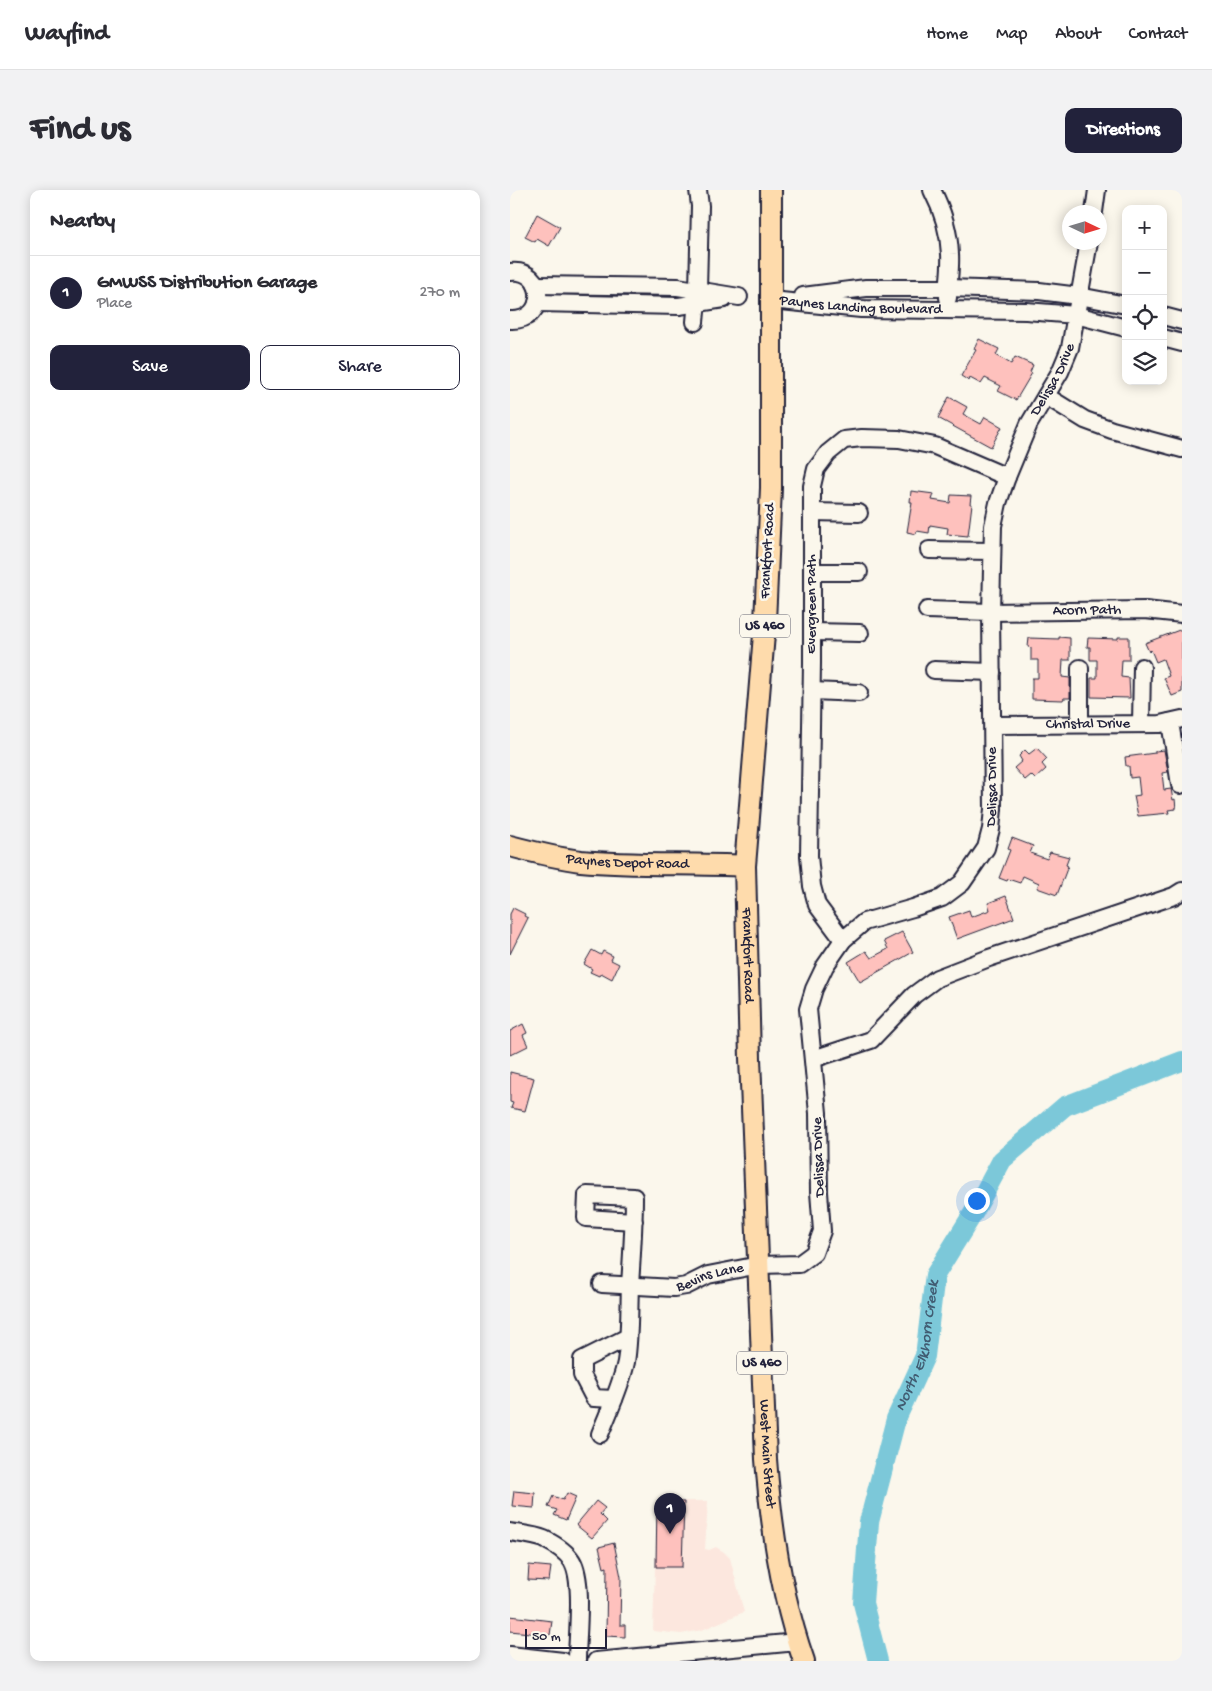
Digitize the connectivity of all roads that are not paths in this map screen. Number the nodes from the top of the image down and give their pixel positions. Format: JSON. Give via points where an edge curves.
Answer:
{"nodes":[{"id":1,"x":698,"y":190,"type":"edge"},
{"id":2,"x":772,"y":190,"type":"edge"},
{"id":3,"x":932,"y":190,"type":"edge"},
{"id":4,"x":1097,"y":190,"type":"edge"},
{"id":5,"x":1095,"y":205,"type":"edge"},
{"id":6,"x":1088,"y":250,"type":"edge"},
{"id":7,"x":510,"y":272,"type":"edge"},
{"id":8,"x":536,"y":285,"type":"junction"},
{"id":9,"x":948,"y":288,"type":"junction"},
{"id":10,"x":1079,"y":296,"type":"junction"},
{"id":11,"x":698,"y":297,"type":"junction"},
{"id":12,"x":771,"y":300,"type":"junction"},
{"id":13,"x":537,"y":303,"type":"junction"},
{"id":14,"x":1122,"y":304,"type":"edge"},
{"id":15,"x":949,"y":310,"type":"junction"},
{"id":16,"x":1076,"y":315,"type":"junction"},
{"id":17,"x":1167,"y":317,"type":"edge"},
{"id":18,"x":510,"y":320,"type":"edge"},
{"id":19,"x":1182,"y":321,"type":"edge"},
{"id":20,"x":695,"y":322,"type":"dead end"},
{"id":21,"x":1122,"y":327,"type":"edge"},
{"id":22,"x":1167,"y":339,"type":"edge"},
{"id":23,"x":1182,"y":343,"type":"edge"},
{"id":24,"x":1046,"y":396,"type":"junction"},
{"id":25,"x":1182,"y":449,"type":"edge"},
{"id":26,"x":1007,"y":477,"type":"junction"},
{"id":27,"x":812,"y":512,"type":"junction"},
{"id":28,"x":859,"y":513,"type":"dead end"},
{"id":29,"x":929,"y":550,"type":"dead end"},
{"id":30,"x":991,"y":550,"type":"junction"},
{"id":31,"x":812,"y":572,"type":"junction"},
{"id":32,"x":859,"y":572,"type":"dead end"},
{"id":33,"x":927,"y":610,"type":"dead end"},
{"id":34,"x":991,"y":612,"type":"junction"},
{"id":35,"x":1182,"y":614,"type":"edge"},
{"id":36,"x":812,"y":632,"type":"junction"},
{"id":37,"x":860,"y":633,"type":"dead end"},
{"id":38,"x":1142,"y":667,"type":"dead end"},
{"id":39,"x":1080,"y":668,"type":"dead end"},
{"id":40,"x":934,"y":670,"type":"dead end"},
{"id":41,"x":992,"y":672,"type":"junction"},
{"id":42,"x":812,"y":691,"type":"junction"},
{"id":43,"x":859,"y":693,"type":"dead end"},
{"id":44,"x":1176,"y":720,"type":"edge"},
{"id":45,"x":1080,"y":724,"type":"junction"},
{"id":46,"x":1141,"y":724,"type":"junction"},
{"id":47,"x":993,"y":725,"type":"junction"},
{"id":48,"x":1180,"y":785,"type":"dead end"},
{"id":49,"x":510,"y":846,"type":"edge"},
{"id":50,"x":745,"y":866,"type":"junction"},
{"id":51,"x":1182,"y":891,"type":"edge"},
{"id":52,"x":843,"y":940,"type":"junction"},
{"id":53,"x":813,"y":1059,"type":"junction"},
{"id":54,"x":750,"y":1062,"type":"joint"},
{"id":55,"x":634,"y":1222,"type":"dead end"},
{"id":56,"x":814,"y":1253,"type":"joint"},
{"id":57,"x":759,"y":1265,"type":"junction"},
{"id":58,"x":602,"y":1284,"type":"dead end"},
{"id":59,"x":630,"y":1285,"type":"junction"},
{"id":60,"x":628,"y":1337,"type":"junction"},
{"id":61,"x":614,"y":1399,"type":"junction"},
{"id":62,"x":600,"y":1434,"type":"dead end"},
{"id":63,"x":510,"y":1532,"type":"edge"},
{"id":64,"x":797,"y":1642,"type":"junction"},
{"id":65,"x":510,"y":1655,"type":"edge"},
{"id":66,"x":688,"y":1657,"type":"edge"},
{"id":67,"x":564,"y":1661,"type":"edge"},
{"id":68,"x":577,"y":1661,"type":"edge"},
{"id":69,"x":596,"y":1661,"type":"edge"},
{"id":70,"x":804,"y":1661,"type":"edge"}],
"edges":[{"from":1,"to":11,"type":"street"},
{"from":2,"to":12,"type":"main road","name":"Frankfort Road","number":"US 460"},
{"from":3,"to":9,"type":"street","via":[[948,229]]},
{"from":4,"to":5,"type":"street"},
{"from":6,"to":10,"type":"street","name":"Delissa Drive"},
{"from":7,"to":8,"type":"street","via":[[527,275]]},
{"from":8,"to":11,"type":"street","via":[[678,287]]},
{"from":8,"to":13,"type":"street"},
{"from":9,"to":10,"type":"street","name":"Paynes Landing Boulevard","via":[[1039,291]]},
{"from":9,"to":12,"type":"street","name":"Paynes Landing Boulevard","via":[[866,288]]},
{"from":9,"to":15,"type":"street"},
{"from":10,"to":14,"type":"street","name":"Paynes Landing Boulevard"},
{"from":10,"to":16,"type":"street","name":"Delissa Drive"},
{"from":11,"to":13,"type":"street","via":[[679,306]]},
{"from":11,"to":20,"type":"street"},
{"from":12,"to":15,"type":"street","name":"Paynes Landing Boulevard","via":[[860,309]]},
{"from":12,"to":50,"type":"main road","name":"Frankfort Road","number":"US 460","via":[[771,488],[765,622]]},
{"from":13,"to":18,"type":"street","via":[[530,315]]},
{"from":15,"to":16,"type":"street","name":"Paynes Landing Boulevard"},
{"from":16,"to":21,"type":"street","name":"Paynes Landing Boulevard"},
{"from":16,"to":24,"type":"street","name":"Delissa Drive","via":[[1070,348]]},
{"from":17,"to":19,"type":"street"},
{"from":22,"to":23,"type":"street"},
{"from":24,"to":25,"type":"street","via":[[1085,420]]},
{"from":24,"to":26,"type":"street","name":"Delissa Drive","via":[[1029,424]]},
{"from":26,"to":27,"type":"street","name":"Evergreen Path","via":[[935,446],[899,439],[844,440],[816,469]]},
{"from":26,"to":30,"type":"street","name":"Delissa Drive","via":[[998,503]]},
{"from":27,"to":28,"type":"street"},
{"from":27,"to":31,"type":"street","name":"Evergreen Path"},
{"from":29,"to":30,"type":"street"},
{"from":30,"to":34,"type":"street","name":"Delissa Drive"},
{"from":31,"to":32,"type":"street"},
{"from":31,"to":36,"type":"street","name":"Evergreen Path"},
{"from":33,"to":34,"type":"street","name":"Acorn Path"},
{"from":34,"to":35,"type":"street","name":"Acorn Path","via":[[1145,610]]},
{"from":34,"to":41,"type":"street","name":"Delissa Drive"},
{"from":36,"to":37,"type":"street"},
{"from":36,"to":42,"type":"street","name":"Evergreen Path"},
{"from":38,"to":46,"type":"street"},
{"from":39,"to":45,"type":"street"},
{"from":40,"to":41,"type":"street"},
{"from":41,"to":47,"type":"street","name":"Delissa Drive"},
{"from":42,"to":43,"type":"street"},
{"from":42,"to":52,"type":"street","name":"Evergreen Path","via":[[809,856],[812,886],[817,905]]},
{"from":44,"to":46,"type":"street","name":"Christal Drive"},
{"from":44,"to":48,"type":"street"},
{"from":45,"to":46,"type":"street","name":"Christal Drive"},
{"from":45,"to":47,"type":"street","name":"Christal Drive"},
{"from":47,"to":52,"type":"street","name":"Delissa Drive","via":[[991,829],[986,848],[976,864],[962,883],[942,898],[864,922]]},
{"from":49,"to":50,"type":"main road","name":"Paynes Depot Road","via":[[580,860]]},
{"from":50,"to":54,"type":"main road","name":"Frankfort Road","number":"US 460"},
{"from":51,"to":53,"type":"street","via":[[936,978],[914,995],[872,1040]]},
{"from":52,"to":53,"type":"street","name":"Delissa Drive","via":[[825,966],[808,1010]]},
{"from":53,"to":56,"type":"street","name":"Delissa Drive","via":[[822,1231]]},
{"from":54,"to":57,"type":"main road","name":"West Main Street","number":"US 460"},
{"from":55,"to":59,"type":"street"},
{"from":56,"to":57,"type":"street","name":"Bevins Lane","via":[[799,1264]]},
{"from":57,"to":59,"type":"street","name":"Bevins Lane","via":[[708,1275],[674,1288]]},
{"from":57,"to":64,"type":"main road","name":"West Main Street","number":"US 460","via":[[769,1495],[780,1573]]},
{"from":58,"to":59,"type":"street","name":"Bevins Lane"},
{"from":59,"to":60,"type":"street"},
{"from":60,"to":61,"type":"street","via":[[625,1363]]},
{"from":60,"to":61,"type":"street","via":[[582,1360],[582,1375],[594,1398]]},
{"from":61,"to":62,"type":"street"},
{"from":63,"to":68,"type":"street","via":[[543,1539],[566,1553],[571,1560],[578,1587]]},
{"from":64,"to":66,"type":"street"},
{"from":64,"to":70,"type":"main road","name":"West Main Street","number":"US 460"},
{"from":65,"to":67,"type":"street"},
{"from":66,"to":69,"type":"street"}]}
